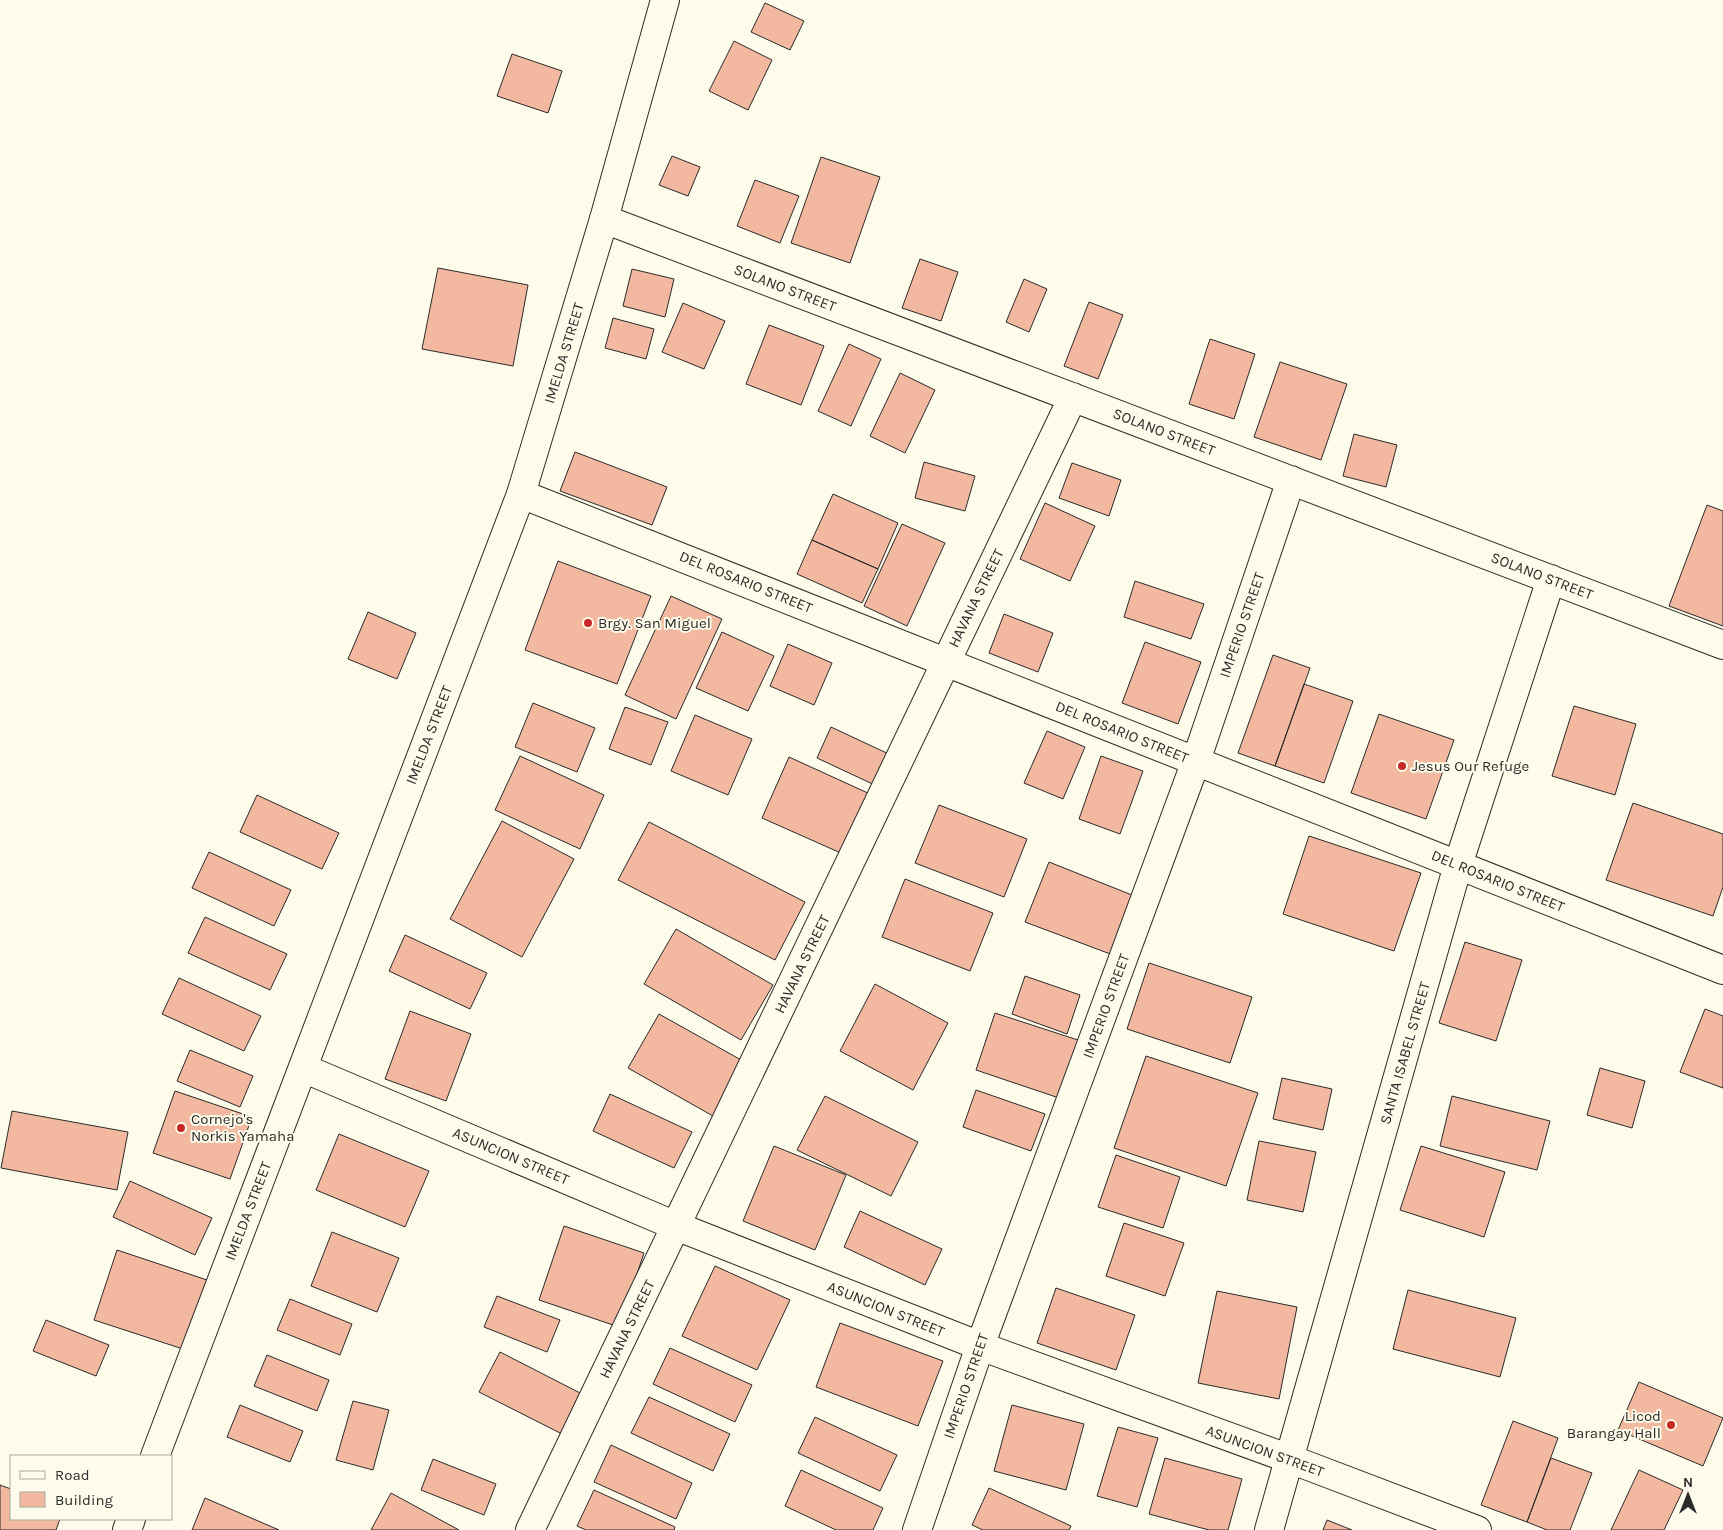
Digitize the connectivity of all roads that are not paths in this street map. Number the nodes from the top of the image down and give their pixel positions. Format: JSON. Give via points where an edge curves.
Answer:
{"nodes":[{"id":1,"x":665,"y":0,"type":"edge"},
{"id":2,"x":604,"y":219,"type":"junction"},
{"id":3,"x":1072,"y":398,"type":"junction"},
{"id":4,"x":1291,"y":480,"type":"junction"},
{"id":5,"x":521,"y":494,"type":"junction"},
{"id":6,"x":1551,"y":579,"type":"junction"},
{"id":7,"x":1723,"y":645,"type":"edge"},
{"id":8,"x":946,"y":662,"type":"junction"},
{"id":9,"x":1196,"y":761,"type":"junction"},
{"id":10,"x":1458,"y":865,"type":"junction"},
{"id":11,"x":1723,"y":970,"type":"edge"},
{"id":12,"x":303,"y":1068,"type":"junction"},
{"id":13,"x":676,"y":1226,"type":"junction"},
{"id":14,"x":980,"y":1346,"type":"junction"},
{"id":15,"x":155,"y":1455,"type":"edge"},
{"id":16,"x":1290,"y":1459,"type":"junction"},
{"id":17,"x":530,"y":1530,"type":"edge"},
{"id":18,"x":918,"y":1530,"type":"edge"},
{"id":19,"x":1269,"y":1530,"type":"edge"},
{"id":20,"x":1477,"y":1530,"type":"edge"}],
"edges":[{"from":1,"to":2,"type":"street","name":"IMELDA STREET"},
{"from":2,"to":3,"type":"street","name":"SOLANO STREET"},
{"from":2,"to":5,"type":"street","name":"IMELDA STREET"},
{"from":3,"to":4,"type":"street","name":"SOLANO STREET"},
{"from":3,"to":8,"type":"street","name":"HAVANA STREET"},
{"from":4,"to":6,"type":"street","name":"SOLANO STREET"},
{"from":4,"to":9,"type":"street","name":"IMPERIO STREET"},
{"from":5,"to":8,"type":"street","name":"DEL ROSARIO STREET"},
{"from":5,"to":12,"type":"street","name":"IMELDA STREET"},
{"from":6,"to":7,"type":"street","name":"SOLANO STREET"},
{"from":6,"to":10,"type":"street","name":"SANTA ISABEL STREET"},
{"from":8,"to":9,"type":"street","name":"DEL ROSARIO STREET"},
{"from":8,"to":13,"type":"street","name":"HAVANA STREET"},
{"from":9,"to":10,"type":"street","name":"DEL ROSARIO STREET"},
{"from":9,"to":14,"type":"street","name":"IMPERIO STREET"},
{"from":10,"to":11,"type":"street","name":"DEL ROSARIO STREET"},
{"from":10,"to":16,"type":"street","name":"SANTA ISABEL STREET"},
{"from":12,"to":13,"type":"street","name":"ASUNCION STREET"},
{"from":12,"to":15,"type":"street","name":"IMELDA STREET"},
{"from":13,"to":14,"type":"street","name":"ASUNCION STREET"},
{"from":13,"to":17,"type":"street","name":"HAVANA STREET"},
{"from":14,"to":16,"type":"street","name":"ASUNCION STREET"},
{"from":14,"to":18,"type":"street","name":"IMPERIO STREET"},
{"from":16,"to":19,"type":"street","name":"SANTA ISABEL STREET"},
{"from":16,"to":20,"type":"street","name":"ASUNCION STREET"}]}
